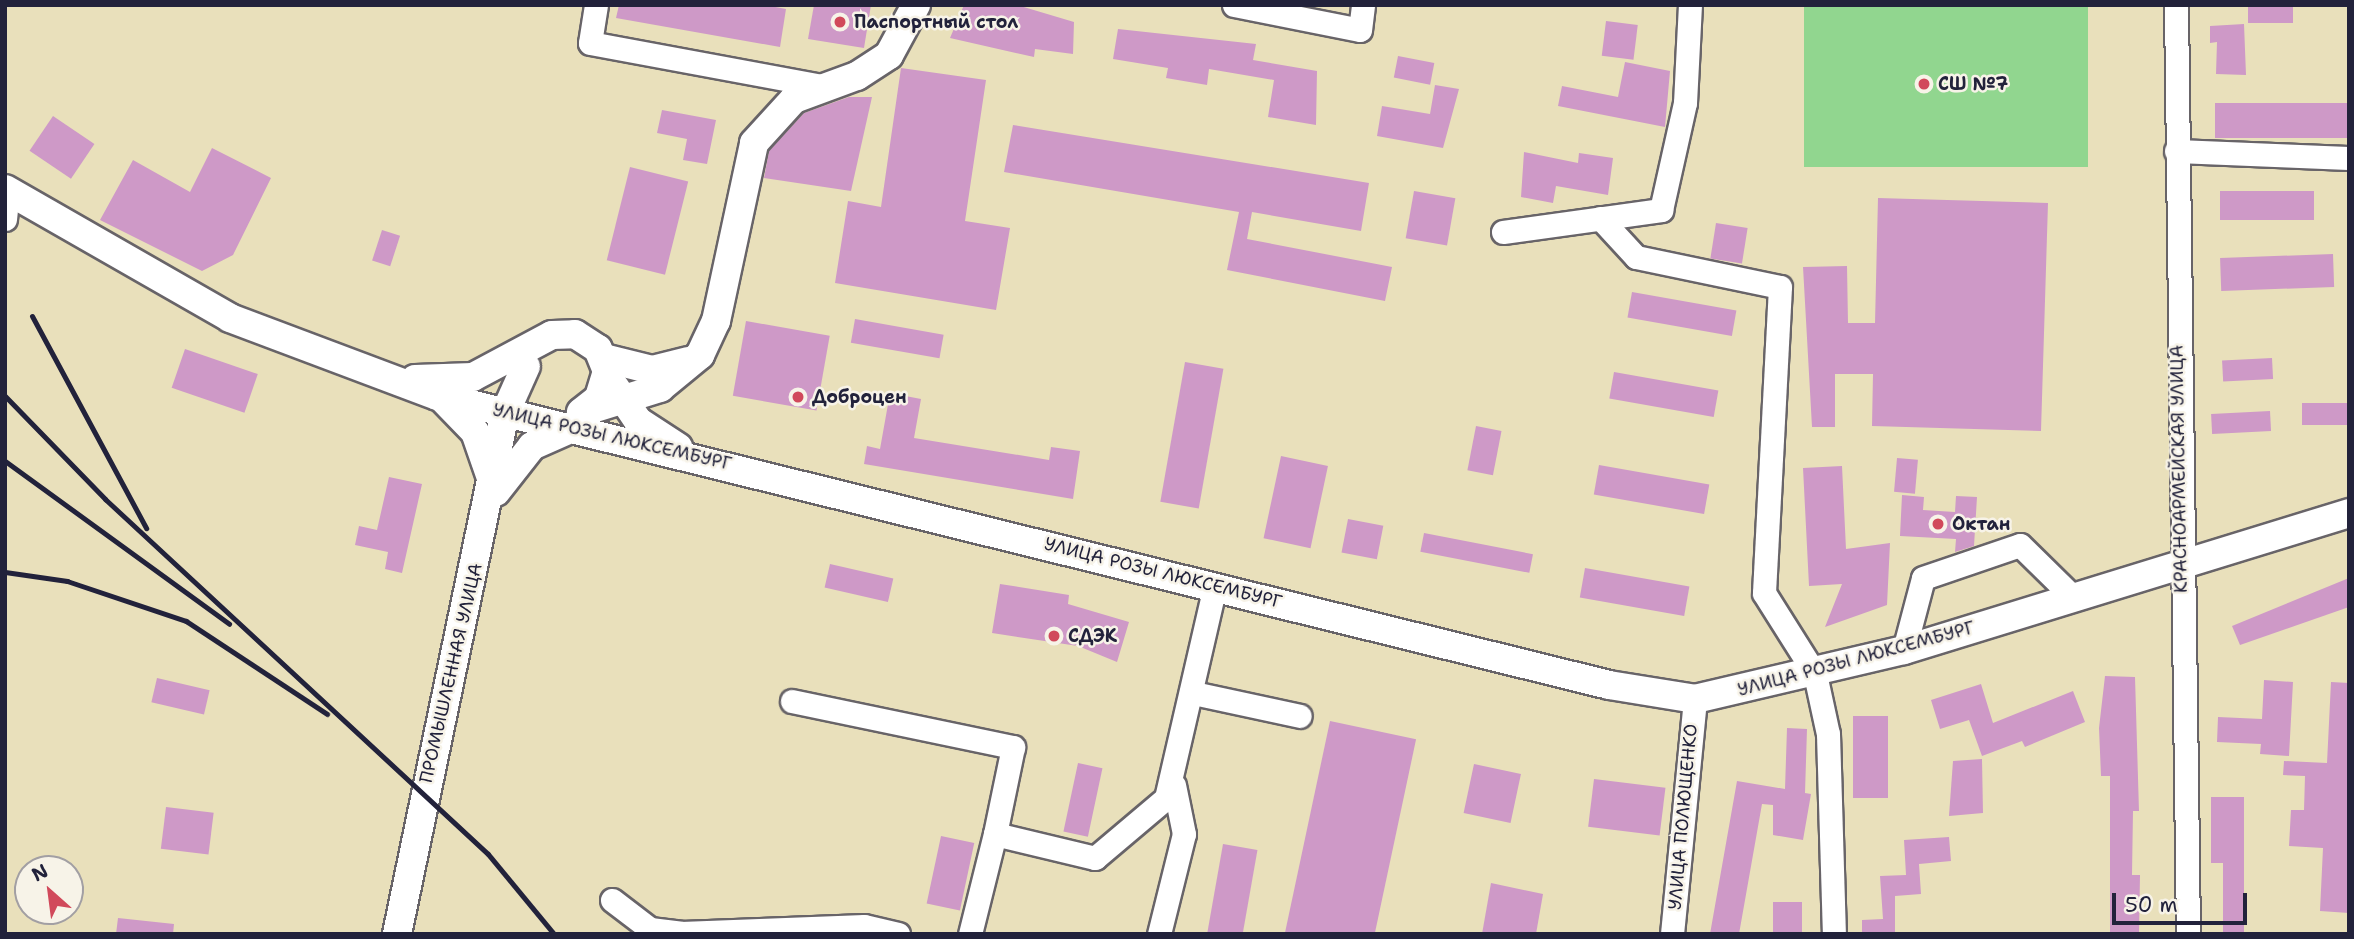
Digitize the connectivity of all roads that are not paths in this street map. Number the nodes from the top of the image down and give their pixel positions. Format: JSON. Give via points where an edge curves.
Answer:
{"nodes":[{"id":1,"x":596,"y":5,"type":"edge"},
{"id":2,"x":916,"y":5,"type":"edge"},
{"id":3,"x":1234,"y":5,"type":"edge"},
{"id":4,"x":1363,"y":5,"type":"edge"},
{"id":5,"x":1690,"y":5,"type":"edge"},
{"id":6,"x":2176,"y":5,"type":"edge"},
{"id":7,"x":822,"y":86,"type":"junction"},
{"id":8,"x":2176,"y":151,"type":"junction"},
{"id":9,"x":2349,"y":158,"type":"edge"},
{"id":10,"x":7,"y":190,"type":"edge"},
{"id":11,"x":1601,"y":218,"type":"junction"},
{"id":12,"x":5,"y":219,"type":"edge"},
{"id":13,"x":1503,"y":232,"type":"dead end"},
{"id":14,"x":532,"y":355,"type":"junction"},
{"id":15,"x":700,"y":355,"type":"junction"},
{"id":16,"x":605,"y":362,"type":"junction"},
{"id":17,"x":398,"y":377,"type":"junction"},
{"id":18,"x":438,"y":396,"type":"junction"},
{"id":19,"x":622,"y":402,"type":"junction"},
{"id":20,"x":505,"y":413,"type":"junction"},
{"id":21,"x":575,"y":421,"type":"junction"},
{"id":22,"x":692,"y":455,"type":"junction"},
{"id":23,"x":492,"y":493,"type":"junction"},
{"id":24,"x":2349,"y":513,"type":"edge"},
{"id":25,"x":2180,"y":565,"type":"junction"},
{"id":26,"x":1215,"y":586,"type":"junction"},
{"id":27,"x":2074,"y":598,"type":"junction"},
{"id":28,"x":1904,"y":650,"type":"junction"},
{"id":29,"x":1815,"y":674,"type":"junction"},
{"id":30,"x":1193,"y":693,"type":"junction"},
{"id":31,"x":1695,"y":699,"type":"junction"},
{"id":32,"x":792,"y":701,"type":"dead end"},
{"id":33,"x":1300,"y":716,"type":"dead end"},
{"id":34,"x":1174,"y":785,"type":"junction"},
{"id":35,"x":995,"y":834,"type":"junction"},
{"id":36,"x":612,"y":900,"type":"dead end"},
{"id":37,"x":397,"y":934,"type":"edge"},
{"id":38,"x":898,"y":934,"type":"edge"},
{"id":39,"x":970,"y":934,"type":"edge"},
{"id":40,"x":1159,"y":934,"type":"edge"},
{"id":41,"x":1672,"y":934,"type":"edge"},
{"id":42,"x":1834,"y":934,"type":"edge"},
{"id":43,"x":2188,"y":934,"type":"edge"}],
"edges":[{"from":1,"to":7,"type":"street","via":[[590,43]]},
{"from":2,"to":7,"type":"main road","via":[[889,55],[857,76]]},
{"from":3,"to":4,"type":"street","via":[[1360,30]]},
{"from":5,"to":11,"type":"street","via":[[1685,103],[1661,210]]},
{"from":6,"to":8,"type":"street","name":"КРАСНОАРМЕЙСКАЯ УЛИЦА"},
{"from":7,"to":15,"type":"main road","via":[[781,108],[754,143],[716,321]]},
{"from":8,"to":9,"type":"street"},
{"from":8,"to":25,"type":"street","name":"КРАСНОАРМЕЙСКАЯ УЛИЦА"},
{"from":10,"to":12,"type":"street"},
{"from":10,"to":17,"type":"main road","name":"УЛИЦА РОЗЫ ЛЮКСЕМБУРГ","via":[[230,318]]},
{"from":11,"to":13,"type":"street"},
{"from":11,"to":29,"type":"street","via":[[1636,257],[1780,287],[1764,593]]},
{"from":14,"to":16,"type":"main road","via":[[575,334]]},
{"from":14,"to":17,"type":"main road","via":[[473,377]]},
{"from":14,"to":20,"type":"main road","name":"ПРОМЫШЛЕННАЯ УЛИЦА"},
{"from":14,"to":21,"type":"main road","via":[[528,391],[545,409]]},
{"from":15,"to":16,"type":"main road","via":[[661,370]]},
{"from":15,"to":19,"type":"main road","via":[[672,382]]},
{"from":16,"to":19,"type":"main road"},
{"from":16,"to":21,"type":"main road","via":[[602,393]]},
{"from":17,"to":18,"type":"main road","name":"УЛИЦА РОЗЫ ЛЮКСЕМБУРГ"},
{"from":18,"to":20,"type":"main road","name":"УЛИЦА РОЗЫ ЛЮКСЕМБУРГ"},
{"from":18,"to":23,"type":"main road","via":[[475,432]]},
{"from":19,"to":21,"type":"main road"},
{"from":19,"to":22,"type":"main road","via":[[638,421]]},
{"from":20,"to":21,"type":"main road","name":"УЛИЦА РОЗЫ ЛЮКСЕМБУРГ"},
{"from":20,"to":23,"type":"main road","name":"ПРОМЫШЛЕННАЯ УЛИЦА"},
{"from":21,"to":22,"type":"main road","name":"УЛИЦА РОЗЫ ЛЮКСЕМБУРГ"},
{"from":21,"to":23,"type":"main road","via":[[520,457]]},
{"from":22,"to":26,"type":"main road","name":"УЛИЦА РОЗЫ ЛЮКСЕМБУРГ"},
{"from":23,"to":37,"type":"main road","name":"ПРОМЫШЛЕННАЯ УЛИЦА","via":[[423,792]]},
{"from":24,"to":25,"type":"main road","name":"УЛИЦА РОЗЫ ЛЮКСЕМБУРГ"},
{"from":25,"to":27,"type":"main road","name":"УЛИЦА РОЗЫ ЛЮКСЕМБУРГ"},
{"from":25,"to":43,"type":"street","name":"КРАСНОАРМЕЙСКАЯ УЛИЦА"},
{"from":26,"to":30,"type":"street"},
{"from":26,"to":31,"type":"main road","name":"УЛИЦА РОЗЫ ЛЮКСЕМБУРГ","via":[[1609,685]]},
{"from":27,"to":28,"type":"main road","name":"УЛИЦА РОЗЫ ЛЮКСЕМБУРГ"},
{"from":27,"to":28,"type":"street","via":[[2021,545],[1923,578]]},
{"from":28,"to":29,"type":"main road","name":"УЛИЦА РОЗЫ ЛЮКСЕМБУРГ"},
{"from":29,"to":31,"type":"main road","name":"УЛИЦА РОЗЫ ЛЮКСЕМБУРГ"},
{"from":29,"to":42,"type":"street","via":[[1828,734]]},
{"from":30,"to":33,"type":"street"},
{"from":30,"to":34,"type":"street"},
{"from":31,"to":41,"type":"street","name":"УЛИЦА ПОЛЮЩЕНКО"},
{"from":32,"to":35,"type":"street","via":[[1013,747]]},
{"from":34,"to":35,"type":"street","via":[[1110,851],[1095,858]]},
{"from":34,"to":40,"type":"street","via":[[1184,834]]},
{"from":35,"to":39,"type":"street"},
{"from":36,"to":38,"type":"street","via":[[650,929],[681,933],[864,926]]}]}
